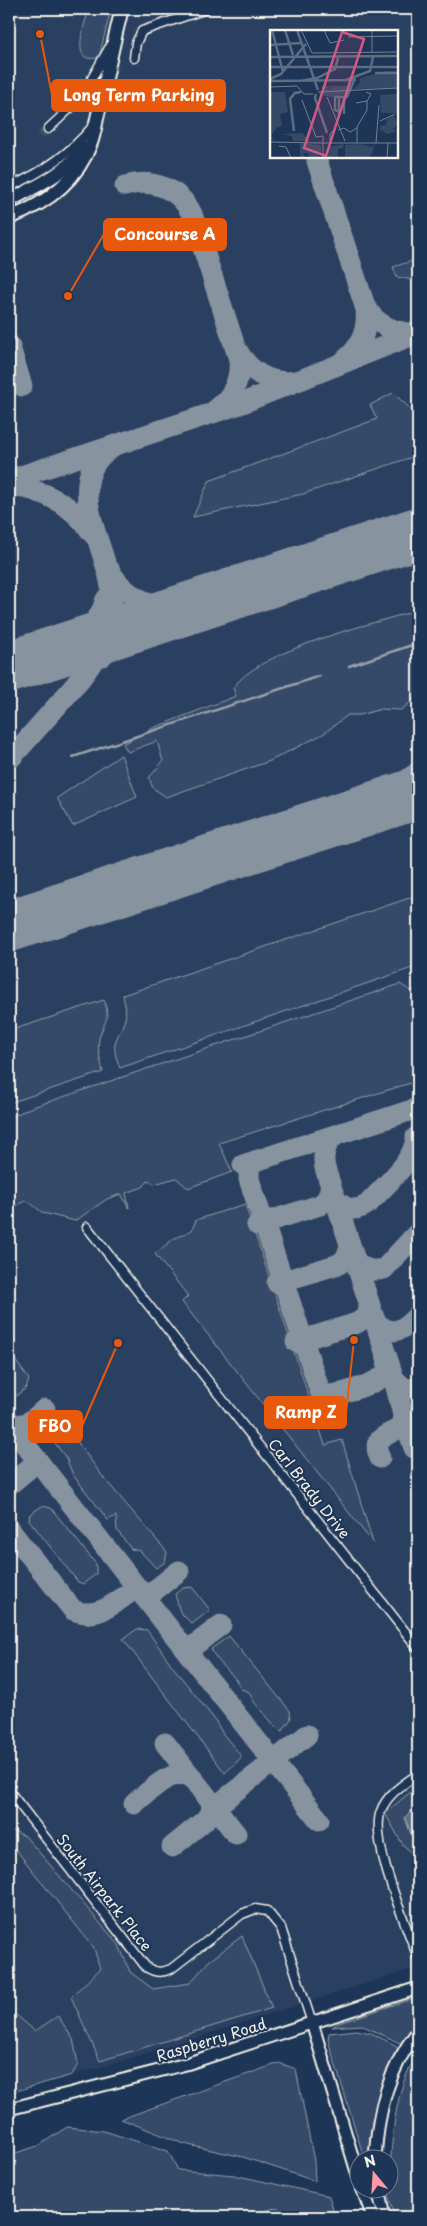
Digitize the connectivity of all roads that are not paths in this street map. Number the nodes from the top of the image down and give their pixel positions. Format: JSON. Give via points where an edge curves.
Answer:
{"nodes":[{"id":1,"x":122,"y":9,"type":"edge"},
{"id":2,"x":206,"y":9,"type":"edge"},
{"id":3,"x":116,"y":33,"type":"junction"},
{"id":4,"x":134,"y":58,"type":"dead end"},
{"id":5,"x":95,"y":125,"type":"junction"},
{"id":6,"x":48,"y":129,"type":"tunnel mouth"},
{"id":7,"x":9,"y":188,"type":"edge"},
{"id":8,"x":9,"y":201,"type":"edge"},
{"id":9,"x":9,"y":218,"type":"edge"},
{"id":10,"x":87,"y":1227,"type":"dead end"},
{"id":11,"x":418,"y":1648,"type":"edge"},
{"id":12,"x":418,"y":1774,"type":"edge"},
{"id":13,"x":9,"y":1791,"type":"edge"},
{"id":14,"x":418,"y":1958,"type":"edge"},
{"id":15,"x":418,"y":1988,"type":"edge"},
{"id":16,"x":312,"y":2023,"type":"junction"},
{"id":17,"x":418,"y":2031,"type":"edge"},
{"id":18,"x":9,"y":2109,"type":"edge"},
{"id":19,"x":376,"y":2148,"type":"edge"},
{"id":20,"x":350,"y":2149,"type":"edge"},
{"id":21,"x":366,"y":2198,"type":"edge"},
{"id":22,"x":380,"y":2198,"type":"edge"},
{"id":23,"x":373,"y":2217,"type":"edge"},
{"id":24,"x":384,"y":2217,"type":"edge"}],
"edges":[{"from":1,"to":3,"type":"main road"},
{"from":2,"to":4,"type":"street","via":[[142,31]]},
{"from":3,"to":5,"type":"main road"},
{"from":3,"to":6,"type":"street","via":[[82,98]]},
{"from":5,"to":7,"type":"street","via":[[62,158]]},
{"from":5,"to":8,"type":"main road","via":[[76,157]]},
{"from":5,"to":9,"type":"main road","via":[[84,159],[64,184],[35,207]]},
{"from":10,"to":11,"type":"street","name":"Carl Brady Drive"},
{"from":12,"to":14,"type":"street","via":[[392,1794],[381,1812],[379,1841]]},
{"from":13,"to":16,"type":"street","name":"South Airpark Place","via":[[146,1967],[154,1972],[171,1969],[242,1914],[255,1909],[267,1911],[281,1928]]},
{"from":15,"to":16,"type":"main road","name":"Raspberry Road"},
{"from":16,"to":18,"type":"main road","name":"Raspberry Road","via":[[186,2064]]},
{"from":16,"to":20,"type":"main road"},
{"from":17,"to":19,"type":"main road","via":[[389,2080],[382,2102]]},
{"from":21,"to":23,"type":"main road"},
{"from":22,"to":24,"type":"main road"}]}
